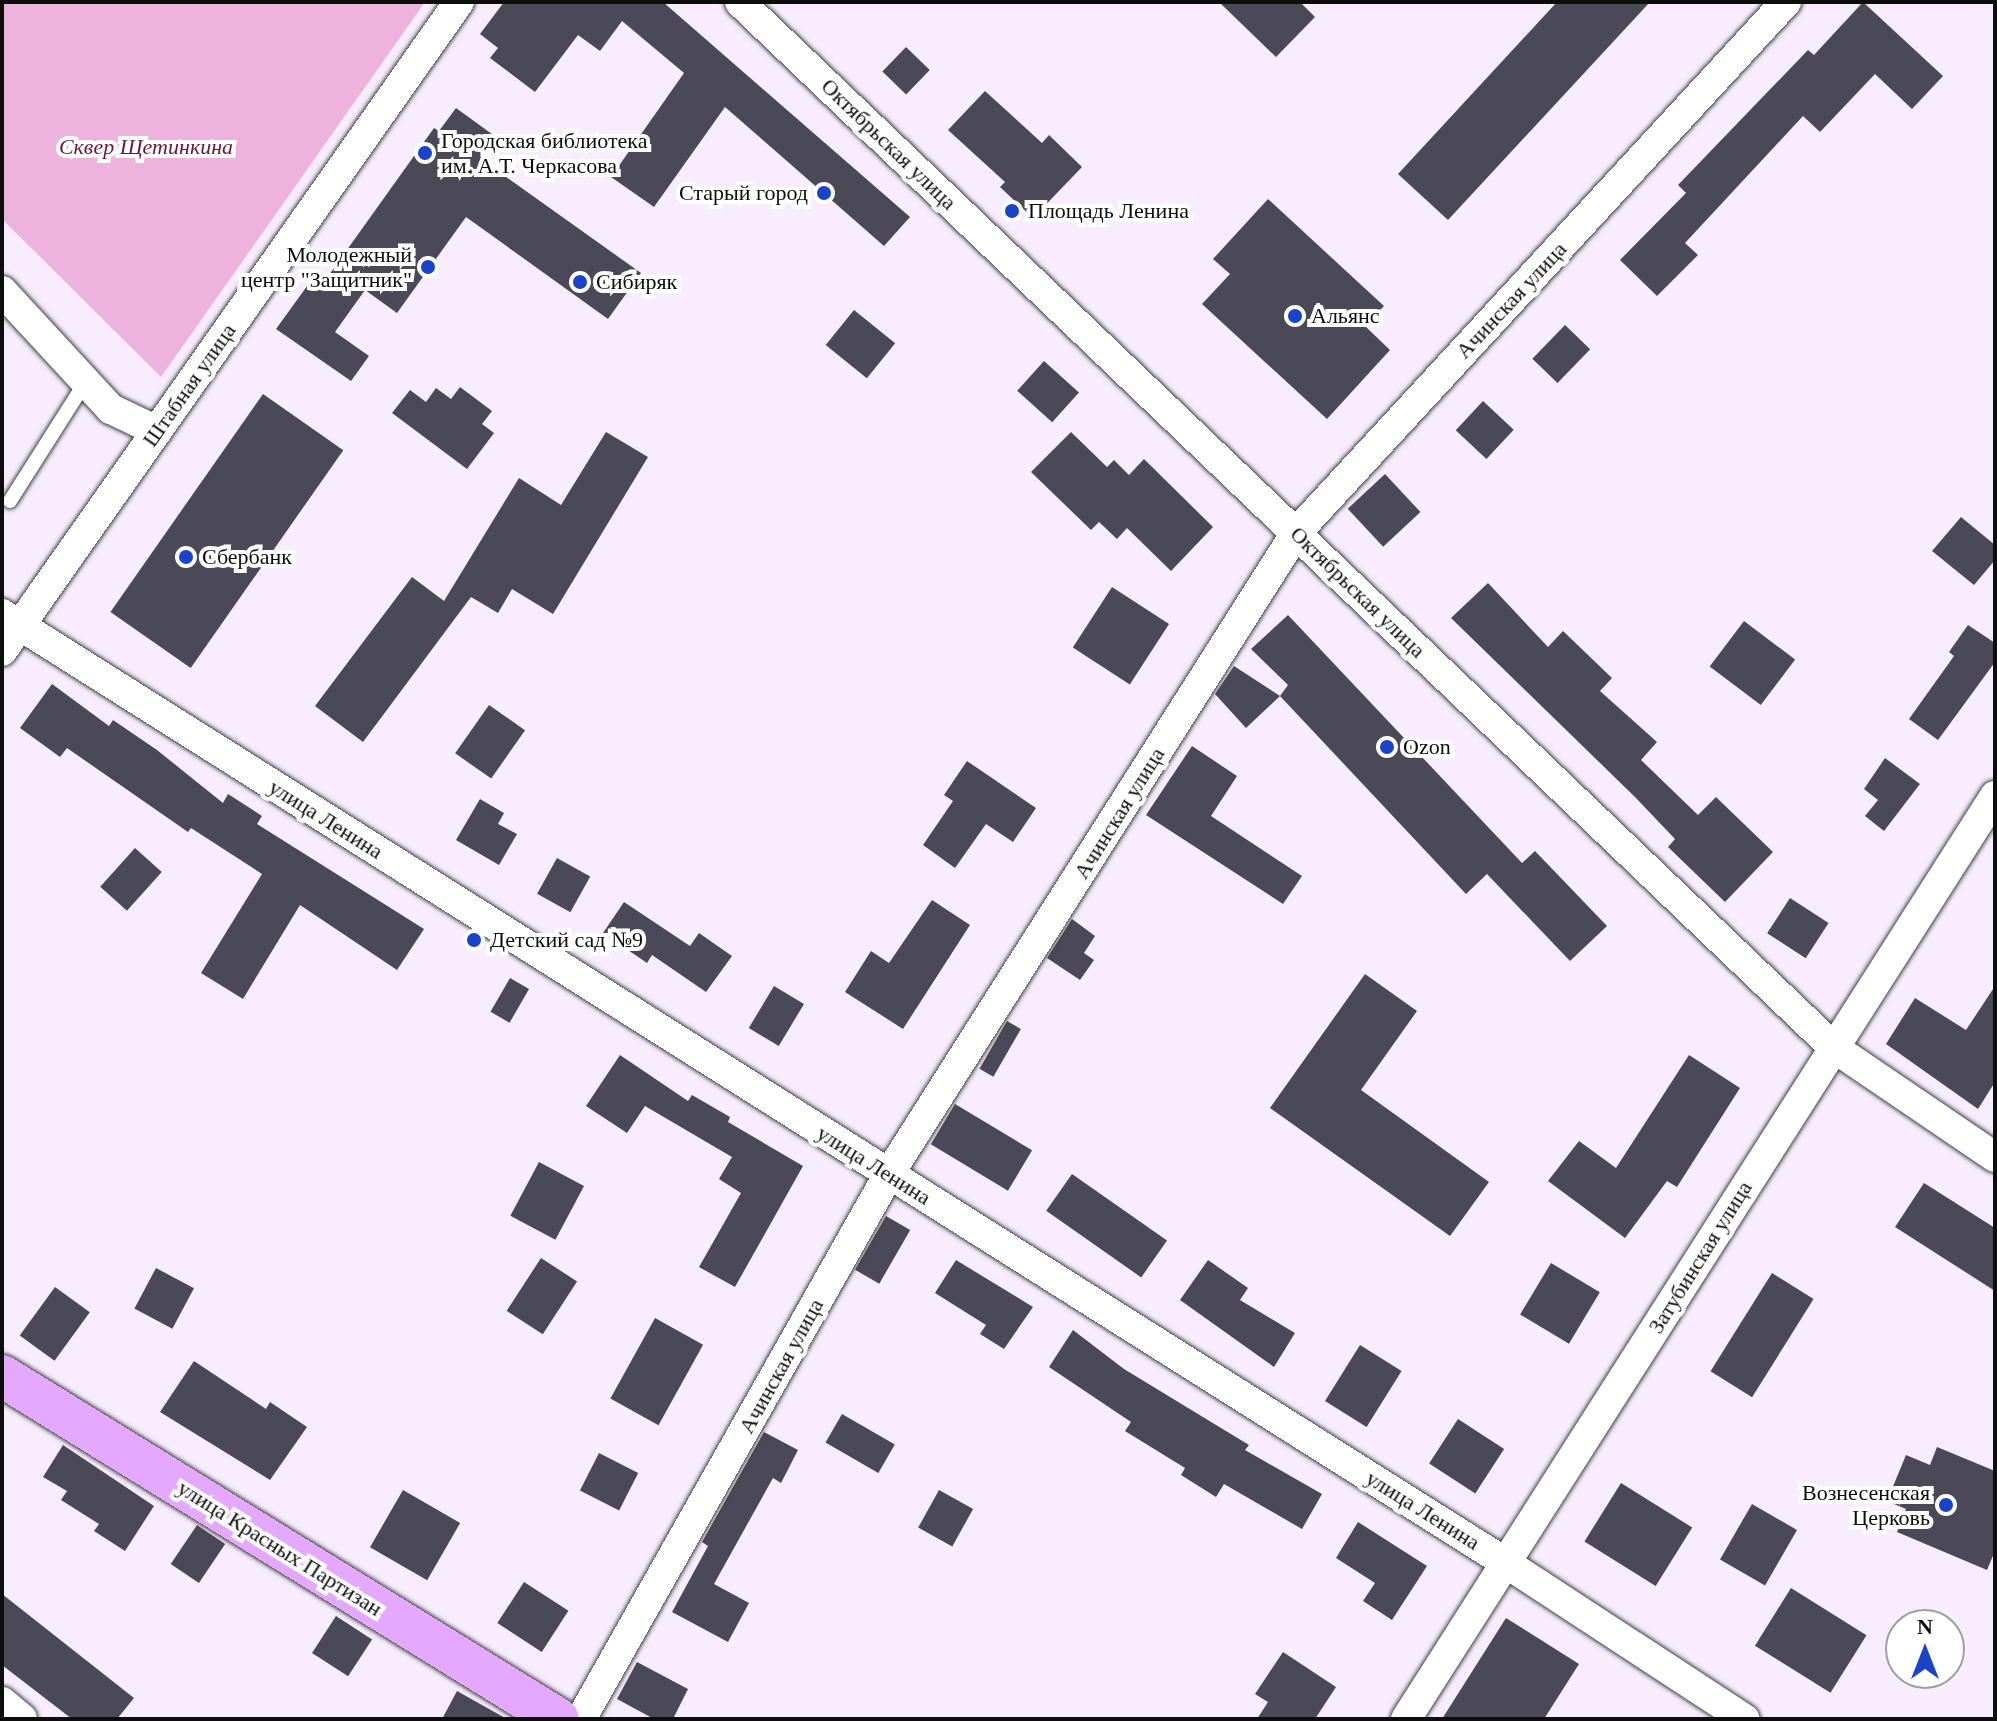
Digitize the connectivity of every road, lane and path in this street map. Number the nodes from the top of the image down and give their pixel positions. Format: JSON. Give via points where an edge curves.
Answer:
{"nodes":[{"id":1,"x":459,"y":2,"type":"edge"},
{"id":2,"x":740,"y":2,"type":"edge"},
{"id":3,"x":1786,"y":2,"type":"edge"},
{"id":4,"x":2,"y":291,"type":"edge"},
{"id":5,"x":85,"y":383,"type":"junction"},
{"id":6,"x":157,"y":431,"type":"junction"},
{"id":7,"x":10,"y":501,"type":"dead end"},
{"id":8,"x":1296,"y":533,"type":"junction"},
{"id":9,"x":11,"y":619,"type":"edge"},
{"id":10,"x":2,"y":651,"type":"edge"},
{"id":11,"x":1995,"y":796,"type":"edge"},
{"id":12,"x":1833,"y":1047,"type":"junction"},
{"id":13,"x":1995,"y":1157,"type":"edge"},
{"id":14,"x":889,"y":1174,"type":"junction"},
{"id":15,"x":2,"y":1376,"type":"edge"},
{"id":16,"x":1506,"y":1563,"type":"junction"},
{"id":17,"x":2,"y":1702,"type":"edge"},
{"id":18,"x":22,"y":1719,"type":"edge"},
{"id":19,"x":558,"y":1719,"type":"edge"},
{"id":20,"x":581,"y":1719,"type":"edge"},
{"id":21,"x":1406,"y":1719,"type":"edge"},
{"id":22,"x":1744,"y":1719,"type":"edge"}],
"edges":[{"from":1,"to":6,"type":"street","name":"Штабная улица"},
{"from":2,"to":8,"type":"street","name":"Октябрьская улица"},
{"from":3,"to":8,"type":"street","name":"Ачинская улица"},
{"from":4,"to":5,"type":"street"},
{"from":5,"to":6,"type":"street","via":[[111,409]]},
{"from":5,"to":7,"type":"lane"},
{"from":6,"to":9,"type":"street","name":"Штабная улица"},
{"from":8,"to":12,"type":"street","name":"Октябрьская улица"},
{"from":8,"to":14,"type":"street","name":"Ачинская улица"},
{"from":9,"to":10,"type":"street","name":"Штабная улица"},
{"from":9,"to":14,"type":"street","name":"улица Ленина"},
{"from":11,"to":12,"type":"street","name":"Затубинская улица"},
{"from":12,"to":13,"type":"street","name":"Октябрьская улица"},
{"from":12,"to":16,"type":"street","name":"Затубинская улица"},
{"from":14,"to":16,"type":"street","name":"улица Ленина"},
{"from":14,"to":20,"type":"street","name":"Ачинская улица"},
{"from":15,"to":19,"type":"main road","name":"улица Красных Партизан"},
{"from":16,"to":21,"type":"street","name":"Затубинская улица"},
{"from":16,"to":22,"type":"street","name":"улица Ленина"},
{"from":17,"to":18,"type":"street"}]}
